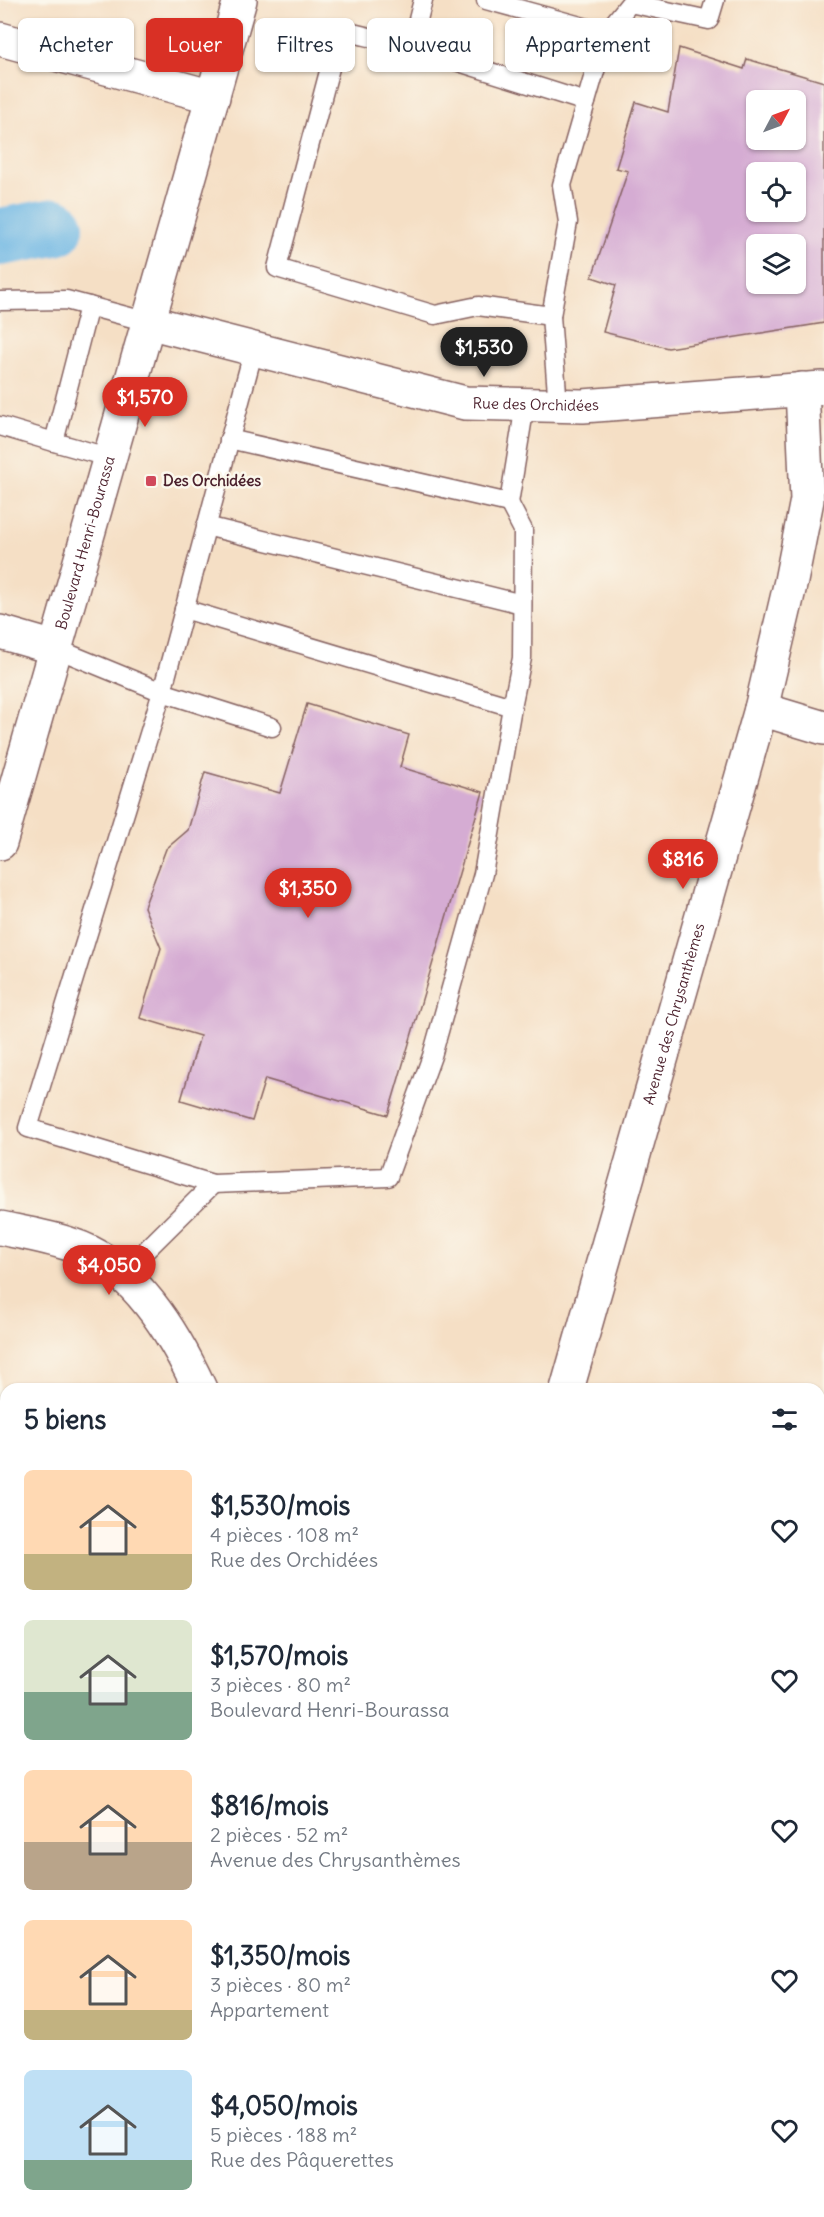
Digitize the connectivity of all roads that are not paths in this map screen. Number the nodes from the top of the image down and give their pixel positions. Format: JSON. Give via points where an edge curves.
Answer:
{"nodes":[{"id":1,"x":240,"y":0,"type":"edge"},
{"id":2,"x":423,"y":0,"type":"edge"},
{"id":3,"x":486,"y":0,"type":"edge"},
{"id":4,"x":715,"y":0,"type":"edge"},
{"id":5,"x":418,"y":18,"type":"edge"},
{"id":6,"x":551,"y":18,"type":"edge"},
{"id":7,"x":618,"y":18,"type":"edge"},
{"id":8,"x":367,"y":36,"type":"edge"},
{"id":9,"x":0,"y":39,"type":"edge"},
{"id":10,"x":491,"y":72,"type":"edge"},
{"id":11,"x":595,"y":72,"type":"edge"},
{"id":12,"x":213,"y":97,"type":"junction"},
{"id":13,"x":586,"y":102,"type":"junction"},
{"id":14,"x":0,"y":301,"type":"edge"},
{"id":15,"x":89,"y":306,"type":"junction"},
{"id":16,"x":551,"y":316,"type":"junction"},
{"id":17,"x":148,"y":322,"type":"junction"},
{"id":18,"x":254,"y":349,"type":"junction"},
{"id":19,"x":813,"y":388,"type":"edge"},
{"id":20,"x":525,"y":405,"type":"junction"},
{"id":21,"x":558,"y":406,"type":"junction"},
{"id":22,"x":0,"y":426,"type":"edge"},
{"id":23,"x":229,"y":440,"type":"junction"},
{"id":24,"x":54,"y":442,"type":"junction"},
{"id":25,"x":111,"y":458,"type":"junction"},
{"id":26,"x":509,"y":503,"type":"junction"},
{"id":27,"x":206,"y":526,"type":"junction"},
{"id":28,"x":522,"y":604,"type":"junction"},
{"id":29,"x":184,"y":609,"type":"junction"},
{"id":30,"x":0,"y":632,"type":"edge"},
{"id":31,"x":55,"y":648,"type":"junction"},
{"id":32,"x":162,"y":692,"type":"junction"},
{"id":33,"x":512,"y":707,"type":"junction"},
{"id":34,"x":761,"y":709,"type":"junction"},
{"id":35,"x":272,"y":727,"type":"dead end"},
{"id":36,"x":824,"y":728,"type":"edge"},
{"id":37,"x":0,"y":843,"type":"edge"},
{"id":38,"x":213,"y":1184,"type":"junction"},
{"id":39,"x":0,"y":1228,"type":"edge"},
{"id":40,"x":123,"y":1273,"type":"junction"},
{"id":41,"x":197,"y":1383,"type":"edge"},
{"id":42,"x":569,"y":1383,"type":"edge"}],
"edges":[{"from":1,"to":12,"type":"street","name":"Boulevard Henri-Bourassa"},
{"from":2,"to":5,"type":"lane"},
{"from":3,"to":6,"type":"lane"},
{"from":4,"to":7,"type":"lane","via":[[709,20],[630,3]]},
{"from":8,"to":16,"type":"lane","via":[[340,30],[277,268],[435,315],[478,306]]},
{"from":9,"to":12,"type":"street"},
{"from":10,"to":13,"type":"lane"},
{"from":11,"to":13,"type":"lane"},
{"from":12,"to":17,"type":"street","name":"Boulevard Henri-Bourassa"},
{"from":13,"to":16,"type":"lane","via":[[562,185],[567,222]]},
{"from":14,"to":15,"type":"lane","via":[[66,300]]},
{"from":15,"to":17,"type":"lane"},
{"from":15,"to":24,"type":"lane"},
{"from":16,"to":21,"type":"lane"},
{"from":17,"to":18,"type":"street","name":"Rue des Orchidées"},
{"from":17,"to":25,"type":"street","name":"Boulevard Henri-Bourassa"},
{"from":18,"to":20,"type":"street","name":"Rue des Orchidées","via":[[465,404]]},
{"from":18,"to":23,"type":"lane"},
{"from":19,"to":21,"type":"street","name":"Rue des Orchidées"},
{"from":19,"to":34,"type":"street","name":"Avenue des Chrysanthèmes","via":[[807,500]]},
{"from":20,"to":21,"type":"street","name":"Rue des Orchidées"},
{"from":20,"to":26,"type":"lane"},
{"from":22,"to":24,"type":"lane"},
{"from":23,"to":26,"type":"lane"},
{"from":23,"to":27,"type":"lane"},
{"from":24,"to":25,"type":"lane"},
{"from":25,"to":31,"type":"street","name":"Boulevard Henri-Bourassa"},
{"from":26,"to":28,"type":"lane","via":[[523,530]]},
{"from":27,"to":28,"type":"lane"},
{"from":27,"to":29,"type":"lane"},
{"from":28,"to":33,"type":"lane","via":[[522,658]]},
{"from":29,"to":32,"type":"lane"},
{"from":29,"to":33,"type":"lane"},
{"from":30,"to":31,"type":"street"},
{"from":31,"to":32,"type":"lane"},
{"from":31,"to":37,"type":"street","name":"Boulevard Henri-Bourassa"},
{"from":32,"to":35,"type":"lane"},
{"from":32,"to":38,"type":"lane","via":[[28,1128]]},
{"from":33,"to":38,"type":"lane","via":[[483,874],[432,1056],[388,1177]]},
{"from":34,"to":36,"type":"street"},
{"from":34,"to":42,"type":"street","name":"Avenue des Chrysanthèmes"},
{"from":38,"to":40,"type":"lane"},
{"from":39,"to":40,"type":"street","via":[[73,1245]]},
{"from":40,"to":41,"type":"street","via":[[183,1353]]}]}
